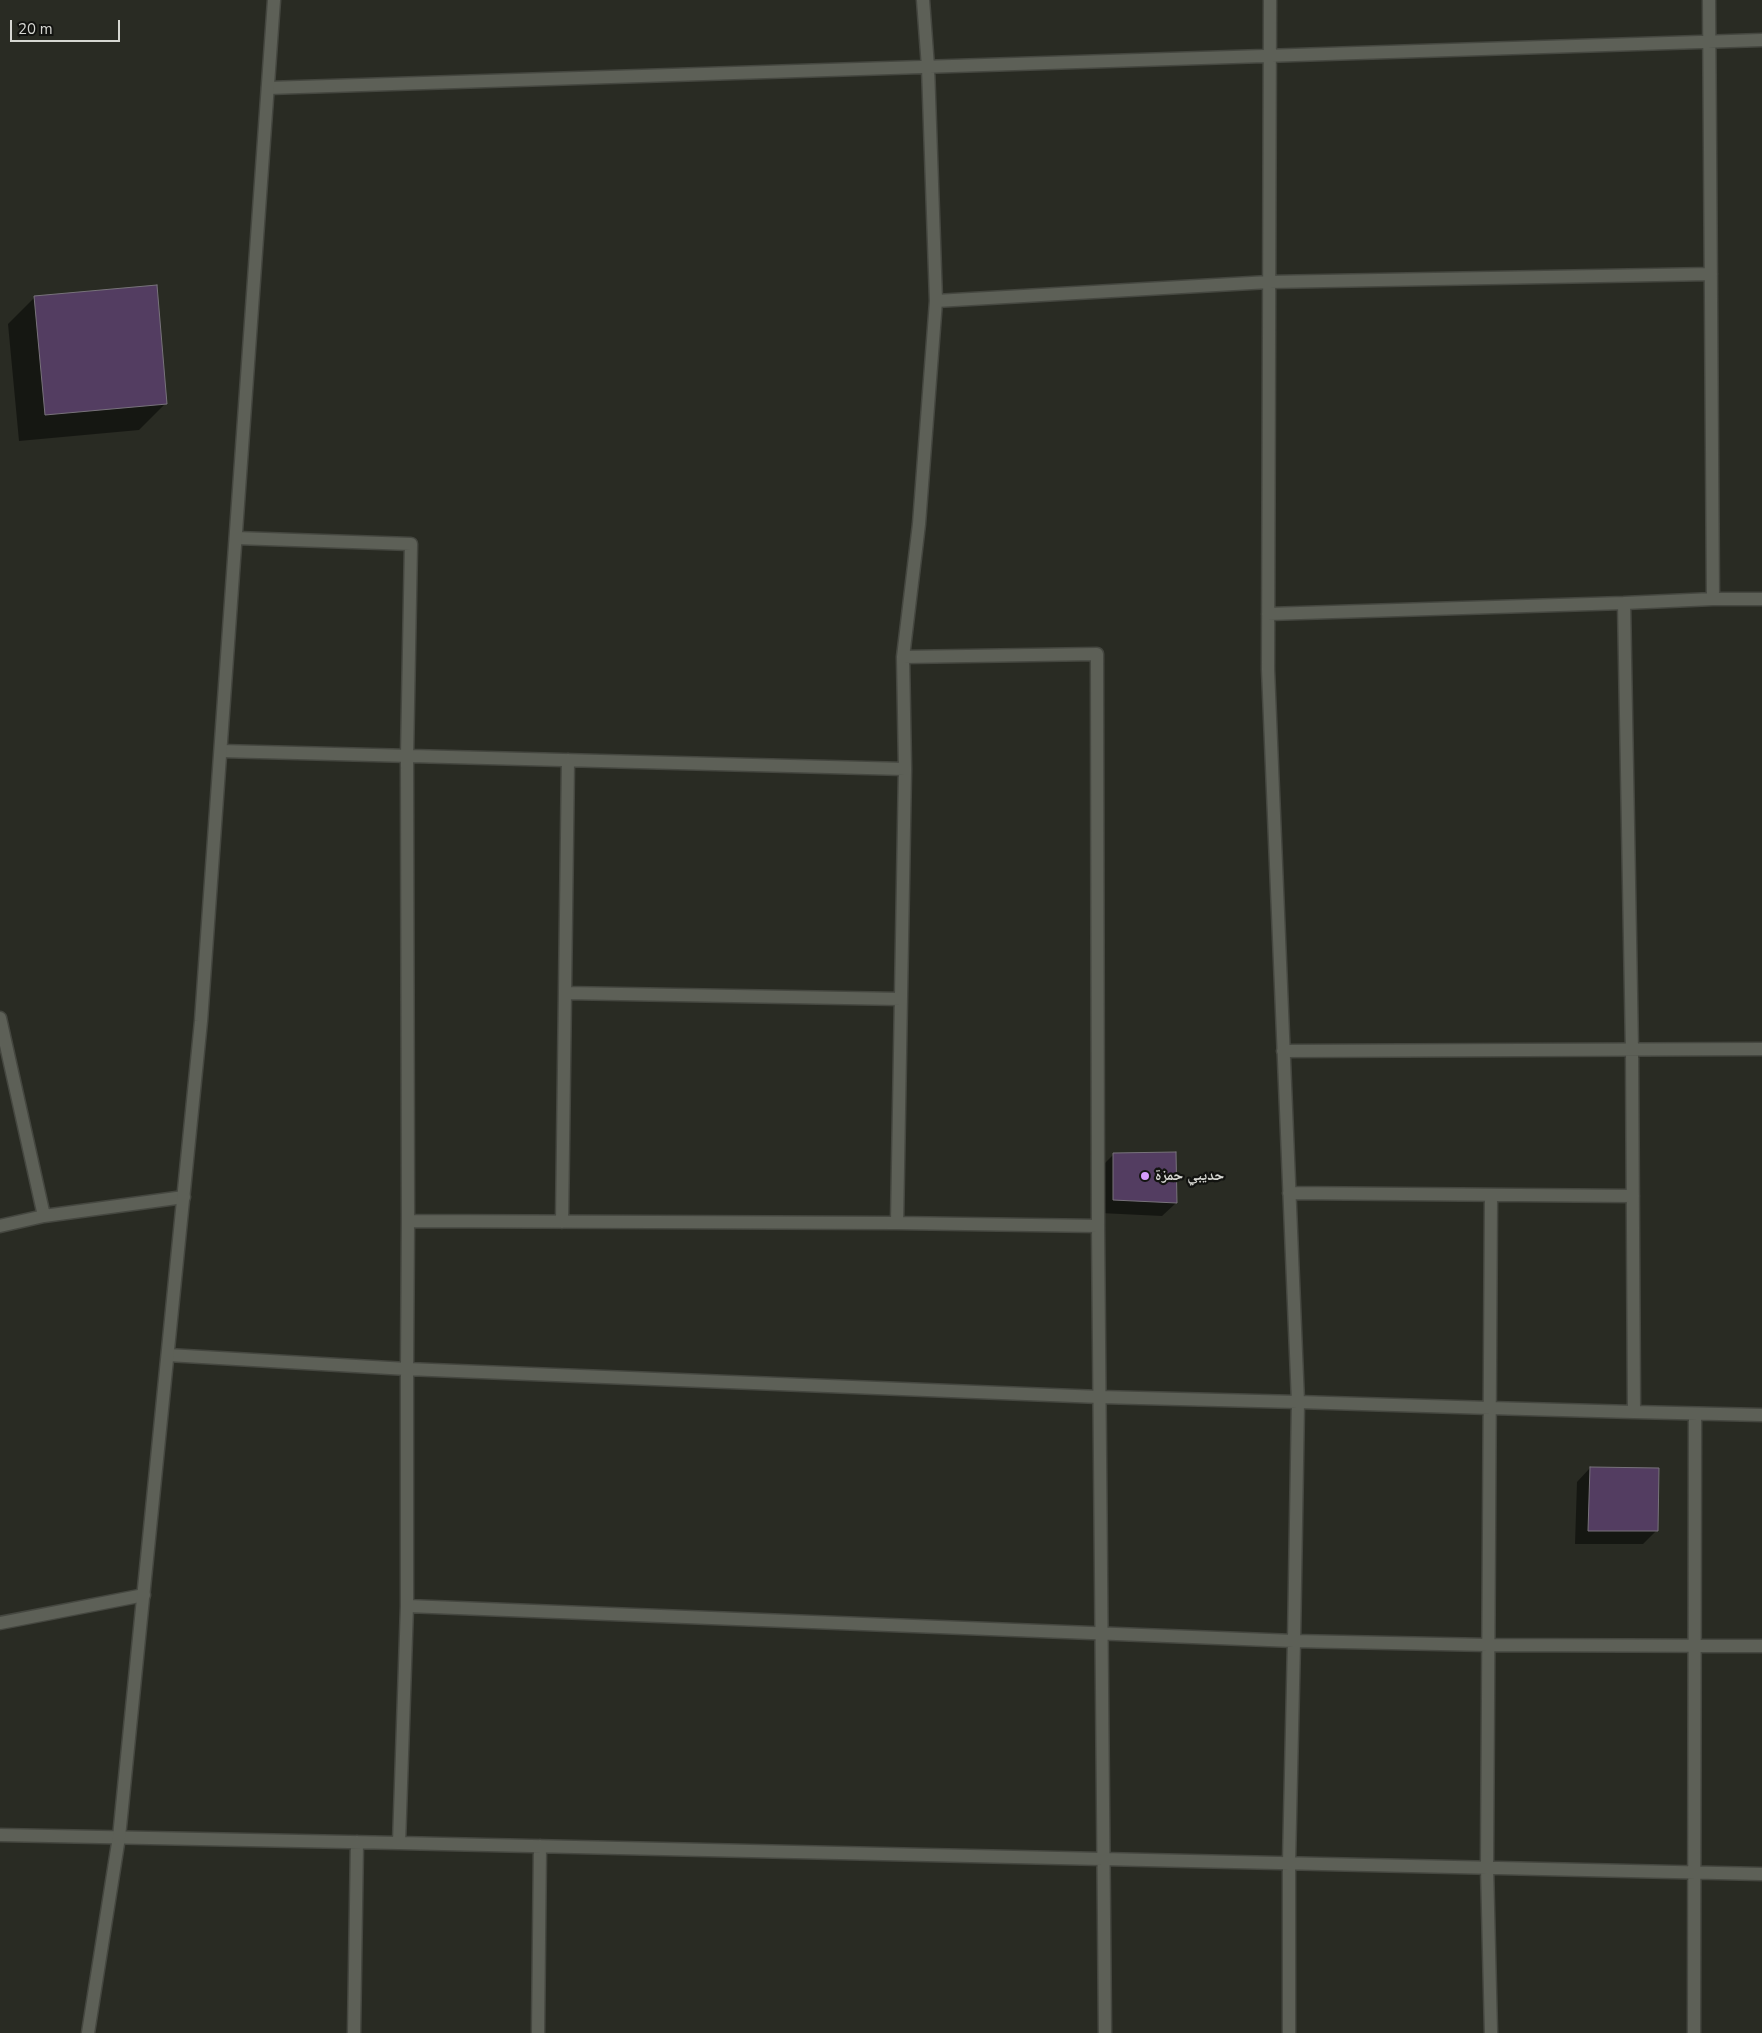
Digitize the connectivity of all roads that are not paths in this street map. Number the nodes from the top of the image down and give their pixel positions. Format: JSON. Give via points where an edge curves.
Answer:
{"nodes":[{"id":1,"x":274,"y":0,"type":"edge"},
{"id":2,"x":922,"y":0,"type":"edge"},
{"id":3,"x":1270,"y":0,"type":"edge"},
{"id":4,"x":1709,"y":0,"type":"edge"},
{"id":5,"x":1762,"y":40,"type":"edge"},
{"id":6,"x":1709,"y":41,"type":"junction"},
{"id":7,"x":1270,"y":56,"type":"junction"},
{"id":8,"x":928,"y":67,"type":"junction"},
{"id":9,"x":268,"y":88,"type":"junction"},
{"id":10,"x":1711,"y":274,"type":"junction"},
{"id":11,"x":1269,"y":282,"type":"junction"},
{"id":12,"x":936,"y":301,"type":"junction"},
{"id":13,"x":236,"y":538,"type":"junction"},
{"id":14,"x":1713,"y":599,"type":"junction"},
{"id":15,"x":1762,"y":599,"type":"edge"},
{"id":16,"x":1624,"y":603,"type":"junction"},
{"id":17,"x":1268,"y":614,"type":"junction"},
{"id":18,"x":903,"y":657,"type":"junction"},
{"id":19,"x":221,"y":750,"type":"junction"},
{"id":20,"x":407,"y":756,"type":"junction"},
{"id":21,"x":568,"y":760,"type":"junction"},
{"id":22,"x":905,"y":769,"type":"junction"},
{"id":23,"x":565,"y":993,"type":"junction"},
{"id":24,"x":900,"y":999,"type":"junction"},
{"id":25,"x":0,"y":1018,"type":"edge"},
{"id":26,"x":1762,"y":1049,"type":"edge"},
{"id":27,"x":1632,"y":1050,"type":"junction"},
{"id":28,"x":1283,"y":1051,"type":"junction"},
{"id":29,"x":1289,"y":1194,"type":"junction"},
{"id":30,"x":1491,"y":1195,"type":"junction"},
{"id":31,"x":1633,"y":1196,"type":"junction"},
{"id":32,"x":184,"y":1198,"type":"junction"},
{"id":33,"x":44,"y":1216,"type":"junction"},
{"id":34,"x":408,"y":1221,"type":"junction"},
{"id":35,"x":562,"y":1222,"type":"junction"},
{"id":36,"x":897,"y":1223,"type":"junction"},
{"id":37,"x":0,"y":1226,"type":"edge"},
{"id":38,"x":1098,"y":1226,"type":"junction"},
{"id":39,"x":168,"y":1355,"type":"junction"},
{"id":40,"x":407,"y":1369,"type":"junction"},
{"id":41,"x":1100,"y":1397,"type":"junction"},
{"id":42,"x":1298,"y":1402,"type":"junction"},
{"id":43,"x":1490,"y":1408,"type":"junction"},
{"id":44,"x":1634,"y":1412,"type":"junction"},
{"id":45,"x":1694,"y":1414,"type":"junction"},
{"id":46,"x":1762,"y":1415,"type":"edge"},
{"id":47,"x":144,"y":1595,"type":"junction"},
{"id":48,"x":407,"y":1606,"type":"junction"},
{"id":49,"x":0,"y":1623,"type":"edge"},
{"id":50,"x":1102,"y":1635,"type":"junction"},
{"id":51,"x":1294,"y":1641,"type":"junction"},
{"id":52,"x":1488,"y":1645,"type":"junction"},
{"id":53,"x":1694,"y":1645,"type":"junction"},
{"id":54,"x":1762,"y":1646,"type":"edge"},
{"id":55,"x":0,"y":1836,"type":"edge"},
{"id":56,"x":119,"y":1837,"type":"junction"},
{"id":57,"x":357,"y":1842,"type":"junction"},
{"id":58,"x":399,"y":1843,"type":"junction"},
{"id":59,"x":540,"y":1846,"type":"junction"},
{"id":60,"x":1104,"y":1858,"type":"junction"},
{"id":61,"x":1289,"y":1862,"type":"junction"},
{"id":62,"x":1487,"y":1867,"type":"junction"},
{"id":63,"x":1693,"y":1872,"type":"junction"},
{"id":64,"x":1762,"y":1874,"type":"edge"},
{"id":65,"x":88,"y":2033,"type":"edge"},
{"id":66,"x":354,"y":2033,"type":"edge"},
{"id":67,"x":538,"y":2033,"type":"edge"},
{"id":68,"x":1105,"y":2033,"type":"edge"},
{"id":69,"x":1289,"y":2033,"type":"edge"},
{"id":70,"x":1491,"y":2033,"type":"edge"},
{"id":71,"x":1694,"y":2033,"type":"edge"}],
"edges":[{"from":1,"to":9,"type":"street"},
{"from":2,"to":8,"type":"street"},
{"from":3,"to":7,"type":"street"},
{"from":4,"to":6,"type":"street"},
{"from":5,"to":6,"type":"street"},
{"from":6,"to":7,"type":"street"},
{"from":6,"to":10,"type":"street"},
{"from":7,"to":8,"type":"street"},
{"from":7,"to":11,"type":"street"},
{"from":8,"to":9,"type":"street"},
{"from":8,"to":12,"type":"street"},
{"from":9,"to":13,"type":"street"},
{"from":10,"to":11,"type":"street"},
{"from":10,"to":14,"type":"street"},
{"from":11,"to":12,"type":"street"},
{"from":11,"to":17,"type":"street"},
{"from":12,"to":18,"type":"street","via":[[919,524]]},
{"from":13,"to":19,"type":"street"},
{"from":13,"to":20,"type":"street","via":[[410,544]]},
{"from":14,"to":15,"type":"street"},
{"from":14,"to":16,"type":"street"},
{"from":16,"to":17,"type":"street"},
{"from":16,"to":27,"type":"street"},
{"from":17,"to":28,"type":"street"},
{"from":18,"to":22,"type":"street"},
{"from":18,"to":38,"type":"street","via":[[1097,654]]},
{"from":19,"to":20,"type":"street"},
{"from":19,"to":32,"type":"street"},
{"from":20,"to":21,"type":"street"},
{"from":20,"to":34,"type":"street"},
{"from":21,"to":22,"type":"street"},
{"from":21,"to":23,"type":"street"},
{"from":22,"to":24,"type":"street"},
{"from":23,"to":24,"type":"street"},
{"from":23,"to":35,"type":"street"},
{"from":24,"to":36,"type":"street"},
{"from":25,"to":33,"type":"street"},
{"from":26,"to":27,"type":"street"},
{"from":27,"to":28,"type":"street"},
{"from":27,"to":31,"type":"street"},
{"from":28,"to":29,"type":"street"},
{"from":29,"to":30,"type":"street"},
{"from":29,"to":42,"type":"street"},
{"from":30,"to":31,"type":"street"},
{"from":30,"to":43,"type":"street"},
{"from":31,"to":44,"type":"street"},
{"from":32,"to":33,"type":"street"},
{"from":32,"to":39,"type":"street"},
{"from":33,"to":37,"type":"street"},
{"from":34,"to":35,"type":"street"},
{"from":34,"to":40,"type":"street"},
{"from":35,"to":36,"type":"street"},
{"from":36,"to":38,"type":"street"},
{"from":38,"to":41,"type":"street"},
{"from":39,"to":40,"type":"street"},
{"from":39,"to":47,"type":"street"},
{"from":40,"to":41,"type":"street"},
{"from":40,"to":48,"type":"street"},
{"from":41,"to":42,"type":"street"},
{"from":41,"to":50,"type":"street"},
{"from":42,"to":43,"type":"street"},
{"from":42,"to":51,"type":"street"},
{"from":43,"to":44,"type":"street"},
{"from":43,"to":52,"type":"street"},
{"from":44,"to":45,"type":"street"},
{"from":45,"to":46,"type":"street"},
{"from":45,"to":53,"type":"street"},
{"from":47,"to":49,"type":"street"},
{"from":47,"to":56,"type":"street"},
{"from":48,"to":50,"type":"street"},
{"from":48,"to":58,"type":"street"},
{"from":50,"to":51,"type":"street"},
{"from":50,"to":60,"type":"street"},
{"from":51,"to":52,"type":"street"},
{"from":51,"to":61,"type":"street"},
{"from":52,"to":53,"type":"street"},
{"from":52,"to":62,"type":"street"},
{"from":53,"to":54,"type":"street"},
{"from":53,"to":63,"type":"street"},
{"from":55,"to":56,"type":"street"},
{"from":56,"to":57,"type":"street"},
{"from":56,"to":65,"type":"street"},
{"from":57,"to":58,"type":"street"},
{"from":57,"to":66,"type":"street"},
{"from":58,"to":59,"type":"street"},
{"from":59,"to":60,"type":"street"},
{"from":59,"to":67,"type":"street"},
{"from":60,"to":61,"type":"street"},
{"from":60,"to":68,"type":"street"},
{"from":61,"to":62,"type":"street"},
{"from":61,"to":69,"type":"street"},
{"from":62,"to":63,"type":"street"},
{"from":62,"to":70,"type":"street"},
{"from":63,"to":64,"type":"street"},
{"from":63,"to":71,"type":"street"}]}
